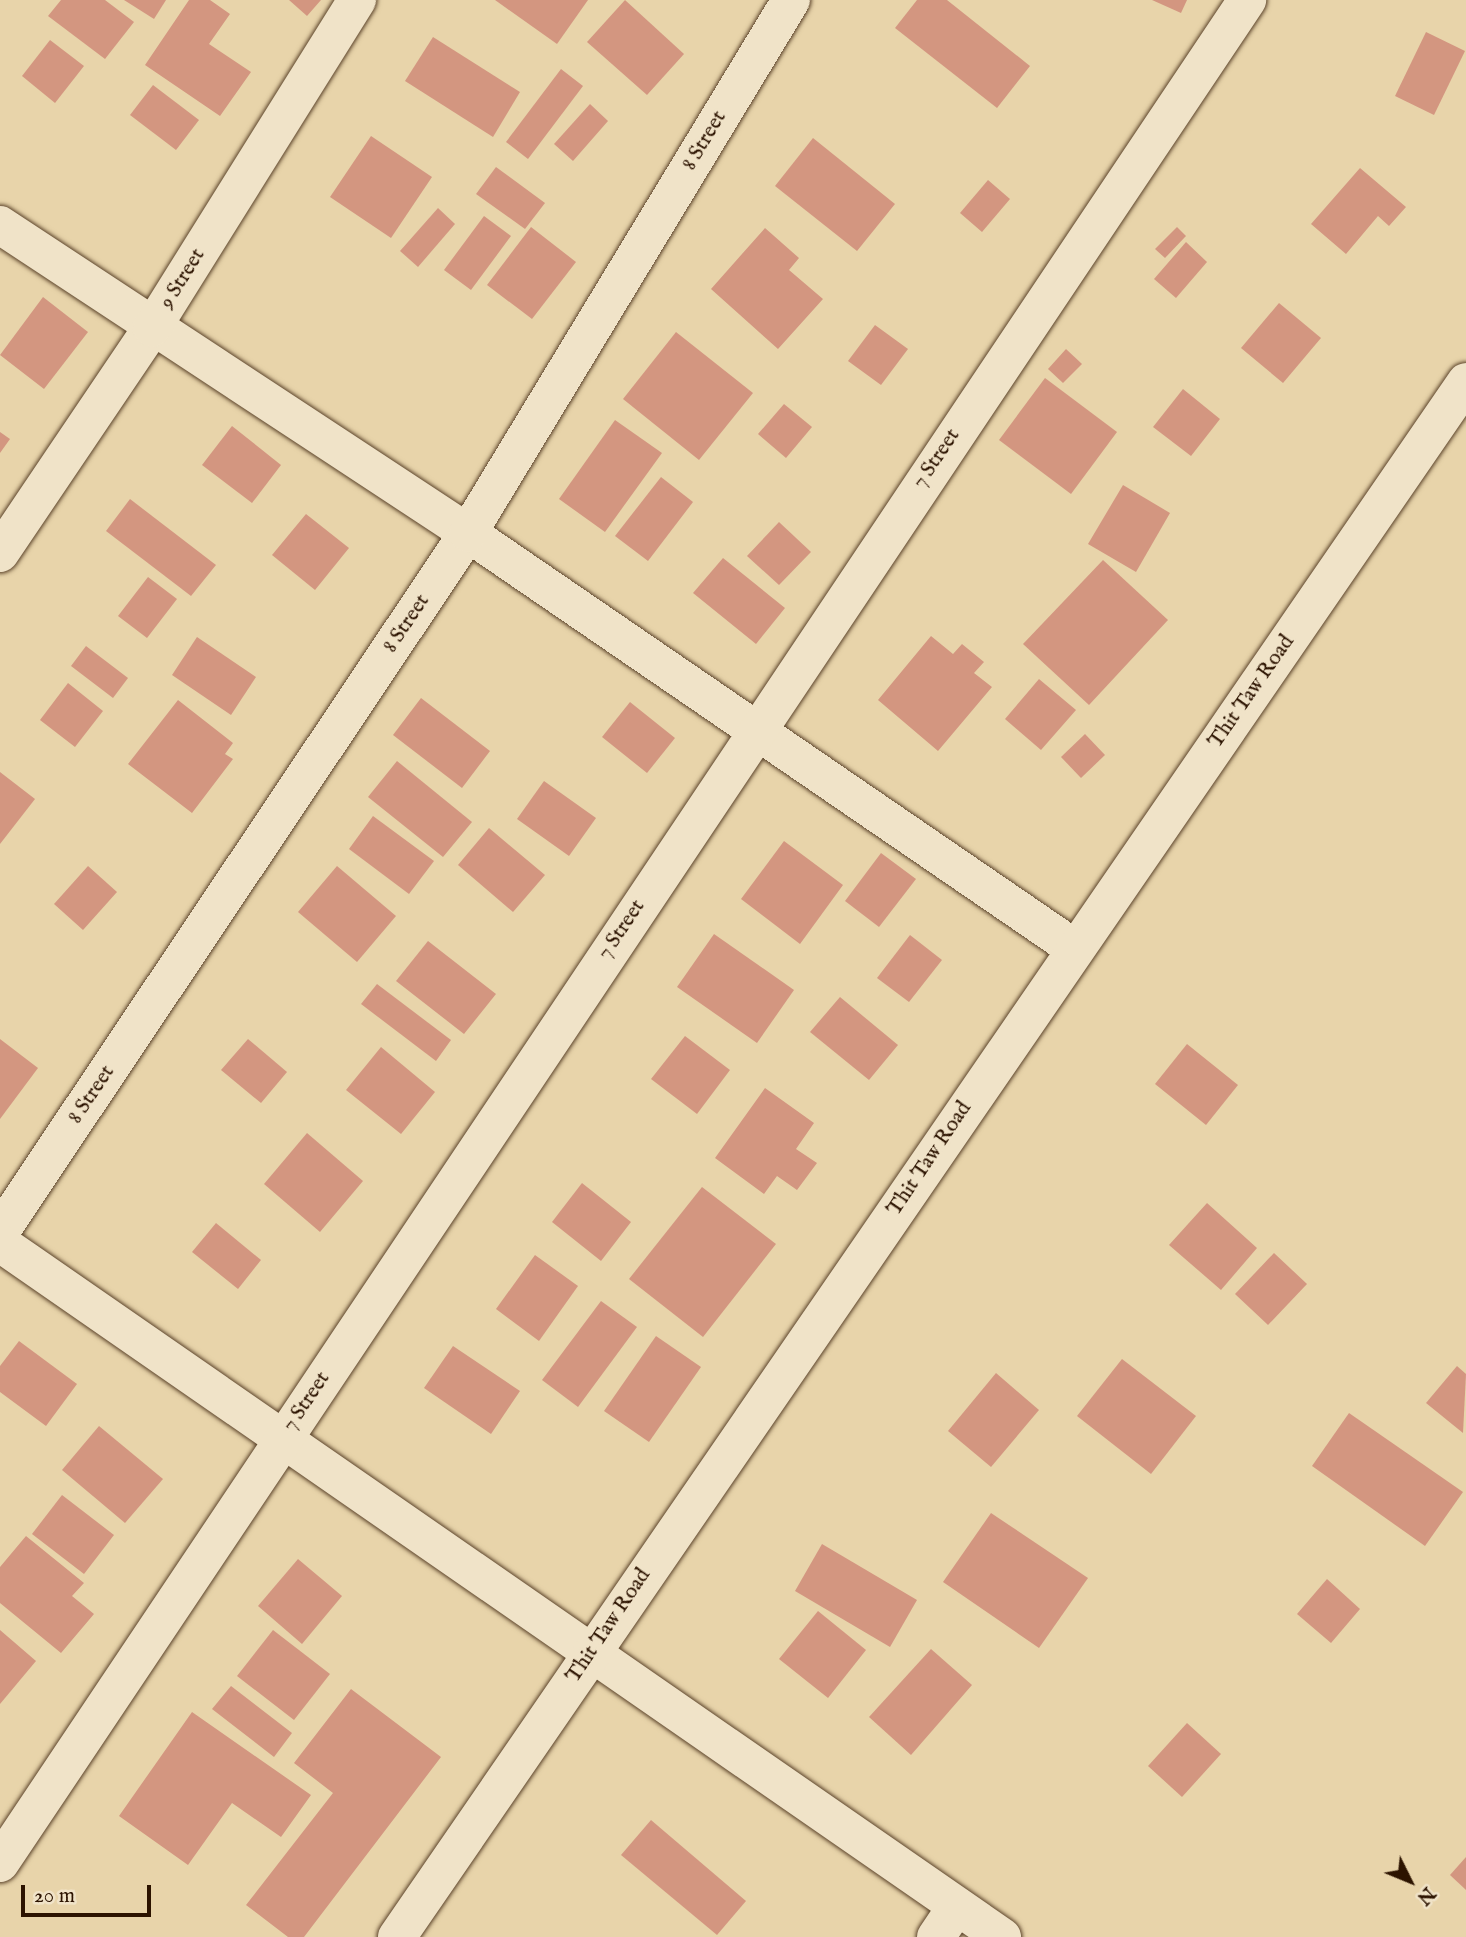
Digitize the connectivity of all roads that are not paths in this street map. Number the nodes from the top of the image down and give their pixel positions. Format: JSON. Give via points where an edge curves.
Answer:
{"nodes":[{"id":1,"x":357,"y":0,"type":"edge"},
{"id":2,"x":791,"y":0,"type":"edge"},
{"id":3,"x":1247,"y":0,"type":"edge"},
{"id":4,"x":0,"y":225,"type":"edge"},
{"id":5,"x":152,"y":328,"type":"junction"},
{"id":6,"x":1466,"y":382,"type":"edge"},
{"id":7,"x":468,"y":533,"type":"junction"},
{"id":8,"x":0,"y":553,"type":"edge"},
{"id":9,"x":753,"y":733,"type":"junction"},
{"id":10,"x":1074,"y":948,"type":"junction"},
{"id":11,"x":0,"y":1232,"type":"edge"},
{"id":12,"x":0,"y":1243,"type":"edge"},
{"id":13,"x":280,"y":1443,"type":"junction"},
{"id":14,"x":589,"y":1654,"type":"junction"},
{"id":15,"x":0,"y":1863,"type":"edge"},
{"id":16,"x":947,"y":1922,"type":"edge"},
{"id":17,"x":397,"y":1937,"type":"edge"},
{"id":18,"x":1002,"y":1937,"type":"edge"}],
"edges":[{"from":1,"to":5,"type":"street","name":"9 Street"},
{"from":2,"to":7,"type":"street","name":"8 Street"},
{"from":3,"to":9,"type":"street","name":"7 Street"},
{"from":4,"to":5,"type":"street"},
{"from":5,"to":7,"type":"street"},
{"from":5,"to":8,"type":"street","name":"9 Street"},
{"from":6,"to":10,"type":"street","name":"Thit Taw Road"},
{"from":7,"to":9,"type":"street"},
{"from":7,"to":11,"type":"street","name":"8 Street"},
{"from":9,"to":10,"type":"street"},
{"from":9,"to":13,"type":"street","name":"7 Street"},
{"from":10,"to":14,"type":"street","name":"Thit Taw Road"},
{"from":12,"to":13,"type":"street"},
{"from":13,"to":14,"type":"street"},
{"from":13,"to":15,"type":"street","name":"7 Street"},
{"from":14,"to":16,"type":"street"},
{"from":14,"to":17,"type":"street","name":"Thit Taw Road"},
{"from":16,"to":18,"type":"street"}]}
